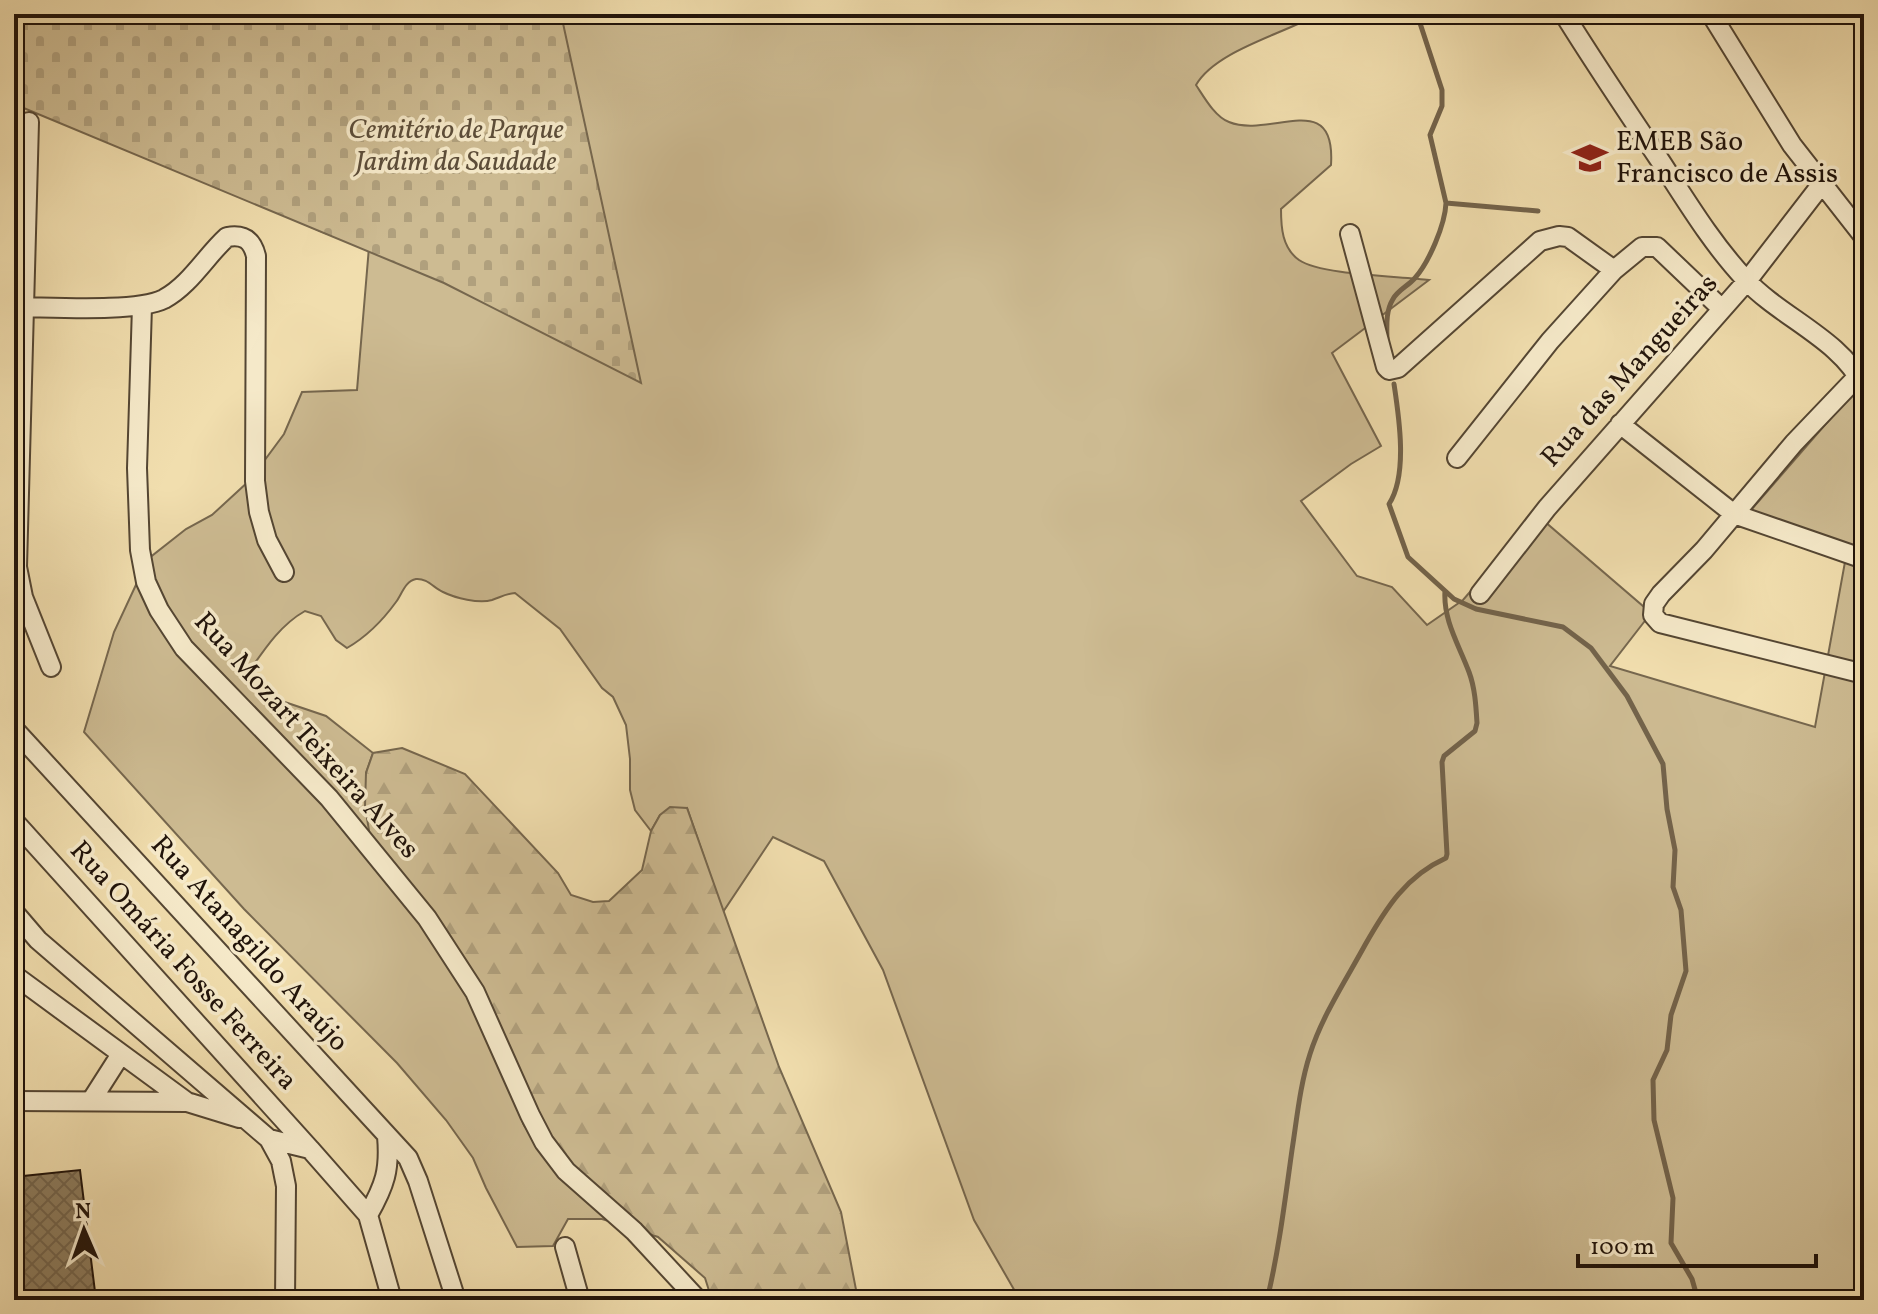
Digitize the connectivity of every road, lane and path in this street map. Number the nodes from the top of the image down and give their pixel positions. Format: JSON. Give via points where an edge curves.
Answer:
{"nodes":[{"id":1,"x":1564,"y":14,"type":"edge"},
{"id":2,"x":1711,"y":14,"type":"edge"},
{"id":3,"x":1858,"y":14,"type":"edge"},
{"id":4,"x":1864,"y":22,"type":"edge"},
{"id":5,"x":29,"y":122,"type":"dead end"},
{"id":6,"x":1821,"y":185,"type":"junction"},
{"id":7,"x":1350,"y":234,"type":"dead end"},
{"id":8,"x":1864,"y":237,"type":"edge"},
{"id":9,"x":1614,"y":270,"type":"junction"},
{"id":10,"x":1747,"y":281,"type":"junction"},
{"id":11,"x":142,"y":306,"type":"junction"},
{"id":12,"x":19,"y":307,"type":"edge"},
{"id":13,"x":1722,"y":309,"type":"junction"},
{"id":14,"x":1861,"y":382,"type":"edge"},
{"id":15,"x":1620,"y":424,"type":"junction"},
{"id":16,"x":1457,"y":458,"type":"dead end"},
{"id":17,"x":1734,"y":514,"type":"junction"},
{"id":18,"x":1864,"y":559,"type":"edge"},
{"id":19,"x":284,"y":572,"type":"dead end"},
{"id":20,"x":1480,"y":594,"type":"dead end"},
{"id":21,"x":51,"y":667,"type":"dead end"},
{"id":22,"x":1864,"y":674,"type":"edge"},
{"id":23,"x":14,"y":729,"type":"edge"},
{"id":24,"x":14,"y":821,"type":"edge"},
{"id":25,"x":14,"y":912,"type":"edge"},
{"id":26,"x":14,"y":975,"type":"edge"},
{"id":27,"x":121,"y":1054,"type":"junction"},
{"id":28,"x":14,"y":1101,"type":"edge"},
{"id":29,"x":91,"y":1101,"type":"junction"},
{"id":30,"x":187,"y":1102,"type":"junction"},
{"id":31,"x":245,"y":1120,"type":"junction"},
{"id":32,"x":387,"y":1136,"type":"junction"},
{"id":33,"x":269,"y":1139,"type":"junction"},
{"id":34,"x":310,"y":1149,"type":"junction"},
{"id":35,"x":368,"y":1215,"type":"junction"},
{"id":36,"x":565,"y":1247,"type":"dead end"},
{"id":37,"x":285,"y":1300,"type":"edge"},
{"id":38,"x":392,"y":1300,"type":"edge"},
{"id":39,"x":456,"y":1300,"type":"edge"},
{"id":40,"x":580,"y":1300,"type":"edge"},
{"id":41,"x":698,"y":1300,"type":"edge"}],
"edges":[{"from":1,"to":10,"type":"street","via":[[1699,220]]},
{"from":2,"to":6,"type":"street"},
{"from":3,"to":4,"type":"street"},
{"from":5,"to":12,"type":"street"},
{"from":6,"to":8,"type":"street"},
{"from":6,"to":10,"type":"street","name":"Rua das Mangueiras"},
{"from":7,"to":9,"type":"street","via":[[1386,367],[1392,370],[1540,241],[1568,237]]},
{"from":9,"to":13,"type":"street","via":[[1642,247],[1657,247]]},
{"from":9,"to":16,"type":"street"},
{"from":10,"to":13,"type":"street","name":"Rua das Mangueiras"},
{"from":10,"to":14,"type":"street","via":[[1821,339]]},
{"from":11,"to":12,"type":"street"},
{"from":11,"to":19,"type":"street","via":[[179,289],[227,237],[243,236],[254,245],[255,481],[267,540]]},
{"from":11,"to":41,"type":"street","name":"Rua Mozart Teixeira Alves","via":[[140,550],[159,610],[184,648],[329,798],[427,918],[475,992],[530,1115],[566,1171],[634,1231]]},
{"from":12,"to":21,"type":"street","via":[[17,567]]},
{"from":13,"to":15,"type":"street","name":"Rua das Mangueiras"},
{"from":14,"to":17,"type":"street","via":[[1794,443]]},
{"from":15,"to":17,"type":"street"},
{"from":15,"to":20,"type":"street","name":"Rua das Mangueiras"},
{"from":17,"to":18,"type":"street"},
{"from":17,"to":22,"type":"street","via":[[1661,594],[1653,615],[1660,623],[1685,630]]},
{"from":23,"to":32,"type":"street","name":"Rua Atanagildo Araújo"},
{"from":24,"to":34,"type":"street","name":"Rua Omária Fosse Ferreira"},
{"from":25,"to":31,"type":"street","via":[[38,940]]},
{"from":26,"to":27,"type":"street"},
{"from":27,"to":29,"type":"street"},
{"from":27,"to":30,"type":"street"},
{"from":28,"to":29,"type":"street"},
{"from":29,"to":30,"type":"street"},
{"from":30,"to":31,"type":"street"},
{"from":31,"to":33,"type":"street"},
{"from":32,"to":35,"type":"street","via":[[386,1181]]},
{"from":32,"to":39,"type":"street","name":"Rua Atanagildo Araújo","via":[[408,1158],[418,1181]]},
{"from":33,"to":34,"type":"street"},
{"from":33,"to":37,"type":"street","via":[[286,1186]]},
{"from":34,"to":35,"type":"street","name":"Rua Omária Fosse Ferreira"},
{"from":35,"to":38,"type":"street"},
{"from":36,"to":40,"type":"street"}]}
